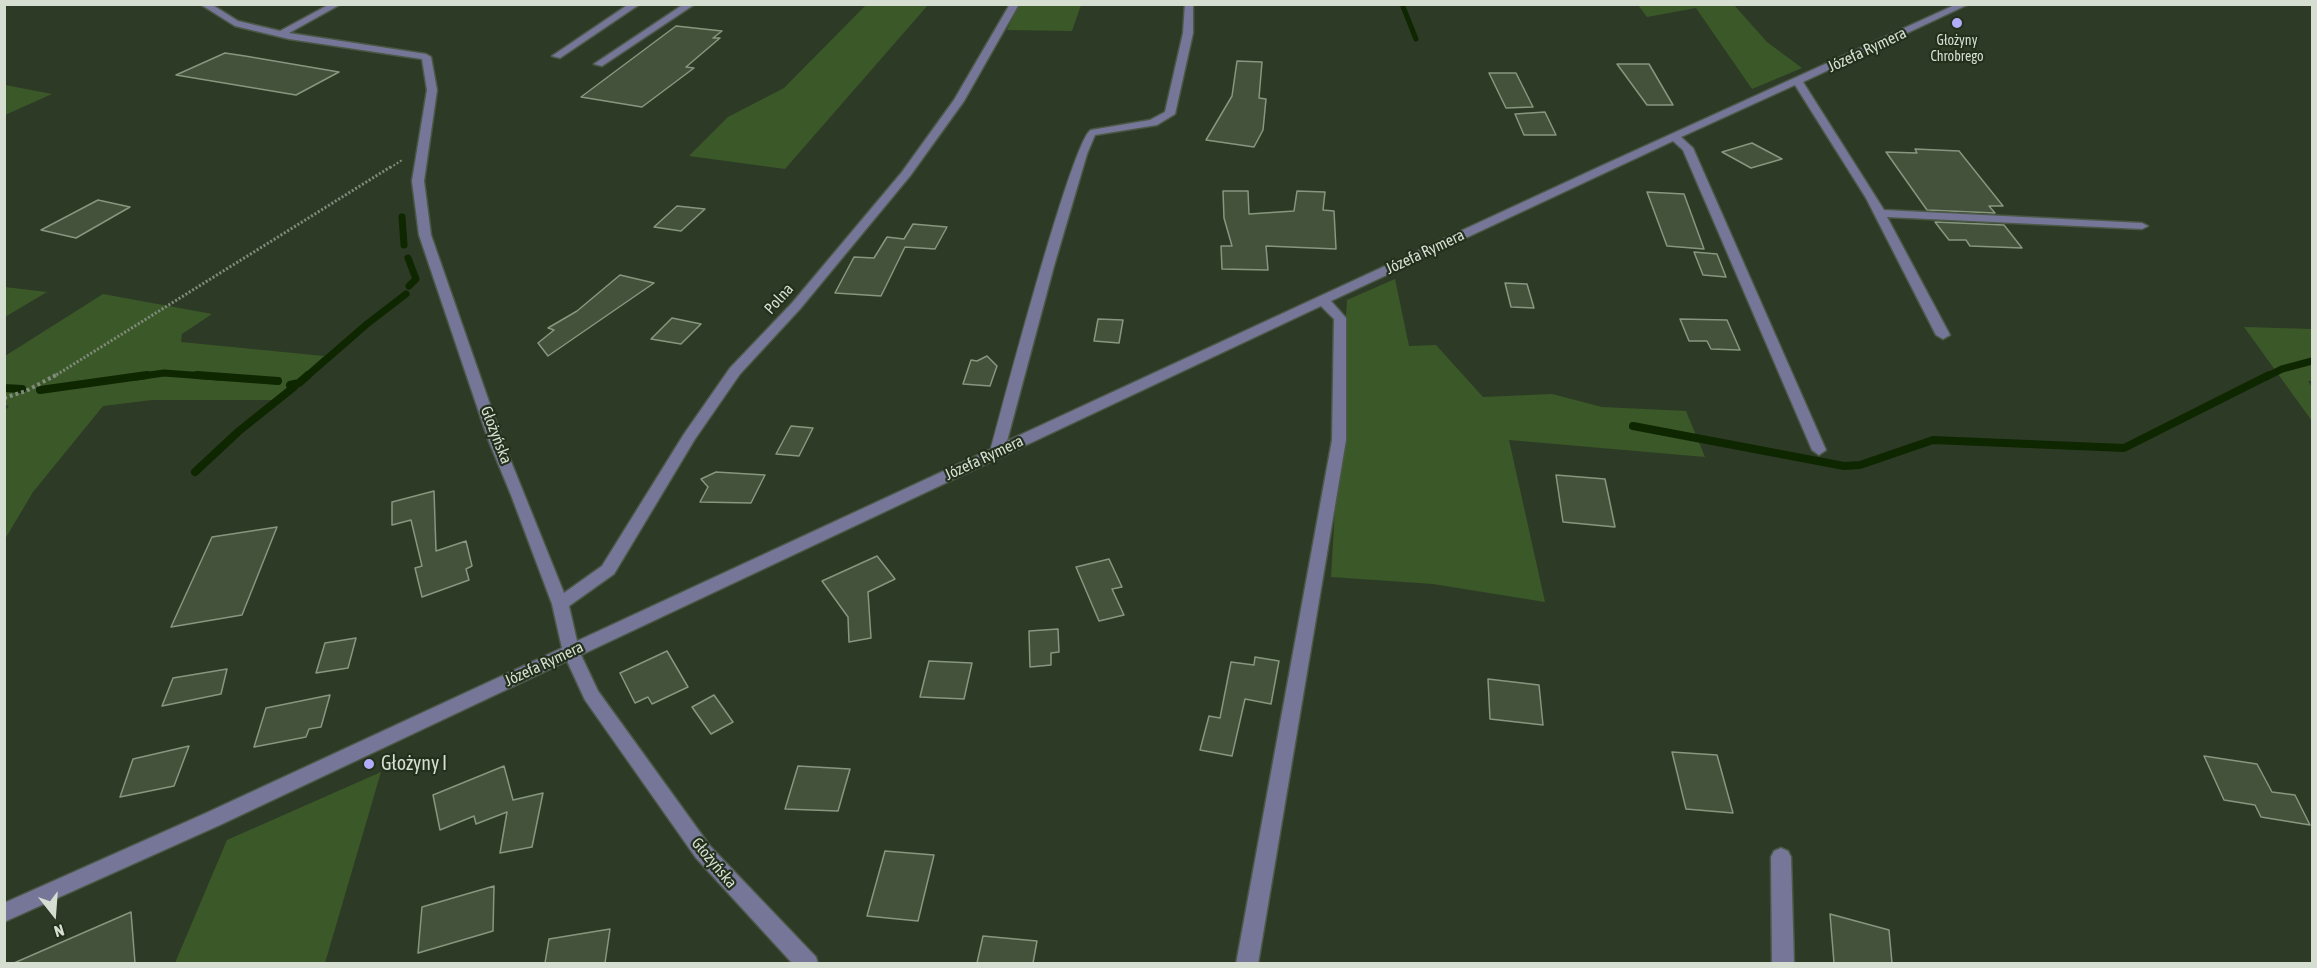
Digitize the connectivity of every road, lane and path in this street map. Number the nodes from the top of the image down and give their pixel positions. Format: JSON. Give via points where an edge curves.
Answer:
{"nodes":[{"id":1,"x":204,"y":4,"type":"edge"},
{"id":2,"x":337,"y":4,"type":"edge"},
{"id":3,"x":636,"y":4,"type":"edge"},
{"id":4,"x":691,"y":4,"type":"edge"},
{"id":5,"x":1015,"y":4,"type":"edge"},
{"id":6,"x":1189,"y":4,"type":"edge"},
{"id":7,"x":1965,"y":4,"type":"edge"},
{"id":8,"x":281,"y":34,"type":"junction"},
{"id":9,"x":557,"y":56,"type":"dead end"},
{"id":10,"x":599,"y":64,"type":"dead end"},
{"id":11,"x":1798,"y":82,"type":"junction"},
{"id":12,"x":1675,"y":138,"type":"junction"},
{"id":13,"x":425,"y":145,"type":"junction"},
{"id":14,"x":1880,"y":213,"type":"junction"},
{"id":15,"x":2142,"y":226,"type":"dead end"},
{"id":16,"x":1323,"y":300,"type":"junction"},
{"id":17,"x":1943,"y":335,"type":"dead end"},
{"id":18,"x":4,"y":398,"type":"edge"},
{"id":19,"x":1819,"y":450,"type":"dead end"},
{"id":20,"x":997,"y":452,"type":"junction"},
{"id":21,"x":560,"y":604,"type":"junction"},
{"id":22,"x":571,"y":652,"type":"junction"},
{"id":23,"x":1781,"y":857,"type":"dead end"},
{"id":24,"x":4,"y":913,"type":"edge"},
{"id":25,"x":808,"y":963,"type":"edge"},
{"id":26,"x":1247,"y":963,"type":"edge"},
{"id":27,"x":1783,"y":963,"type":"edge"}],
"edges":[{"from":1,"to":8,"type":"street","name":"Głożyńska","via":[[234,23]]},
{"from":2,"to":8,"type":"street"},
{"from":3,"to":9,"type":"street"},
{"from":4,"to":10,"type":"street"},
{"from":5,"to":21,"type":"street","name":"Polna","via":[[959,100],[906,174],[796,306],[735,371],[689,436],[608,570]]},
{"from":6,"to":20,"type":"street","via":[[1188,33],[1170,114],[1153,123],[1091,133],[1086,144]]},
{"from":7,"to":11,"type":"street","name":"Józefa Rymera"},
{"from":8,"to":13,"type":"street","name":"Głożyńska","via":[[426,57],[432,90]]},
{"from":11,"to":12,"type":"street","name":"Józefa Rymera"},
{"from":11,"to":14,"type":"street"},
{"from":12,"to":16,"type":"street","name":"Józefa Rymera"},
{"from":12,"to":19,"type":"street","via":[[1688,148]]},
{"from":13,"to":18,"type":"path","via":[[88,356],[49,379]]},
{"from":13,"to":21,"type":"street","name":"Głożyńska","via":[[418,181],[425,235],[495,439]]},
{"from":14,"to":15,"type":"street"},
{"from":14,"to":17,"type":"street"},
{"from":16,"to":20,"type":"street","name":"Józefa Rymera"},
{"from":16,"to":26,"type":"street","via":[[1340,318],[1339,440]]},
{"from":20,"to":22,"type":"street","name":"Józefa Rymera"},
{"from":21,"to":22,"type":"street","name":"Głożyńska"},
{"from":22,"to":24,"type":"street","name":"Józefa Rymera"},
{"from":22,"to":25,"type":"street","name":"Głożyńska","via":[[591,695],[703,852]]},
{"from":23,"to":27,"type":"street"}]}
